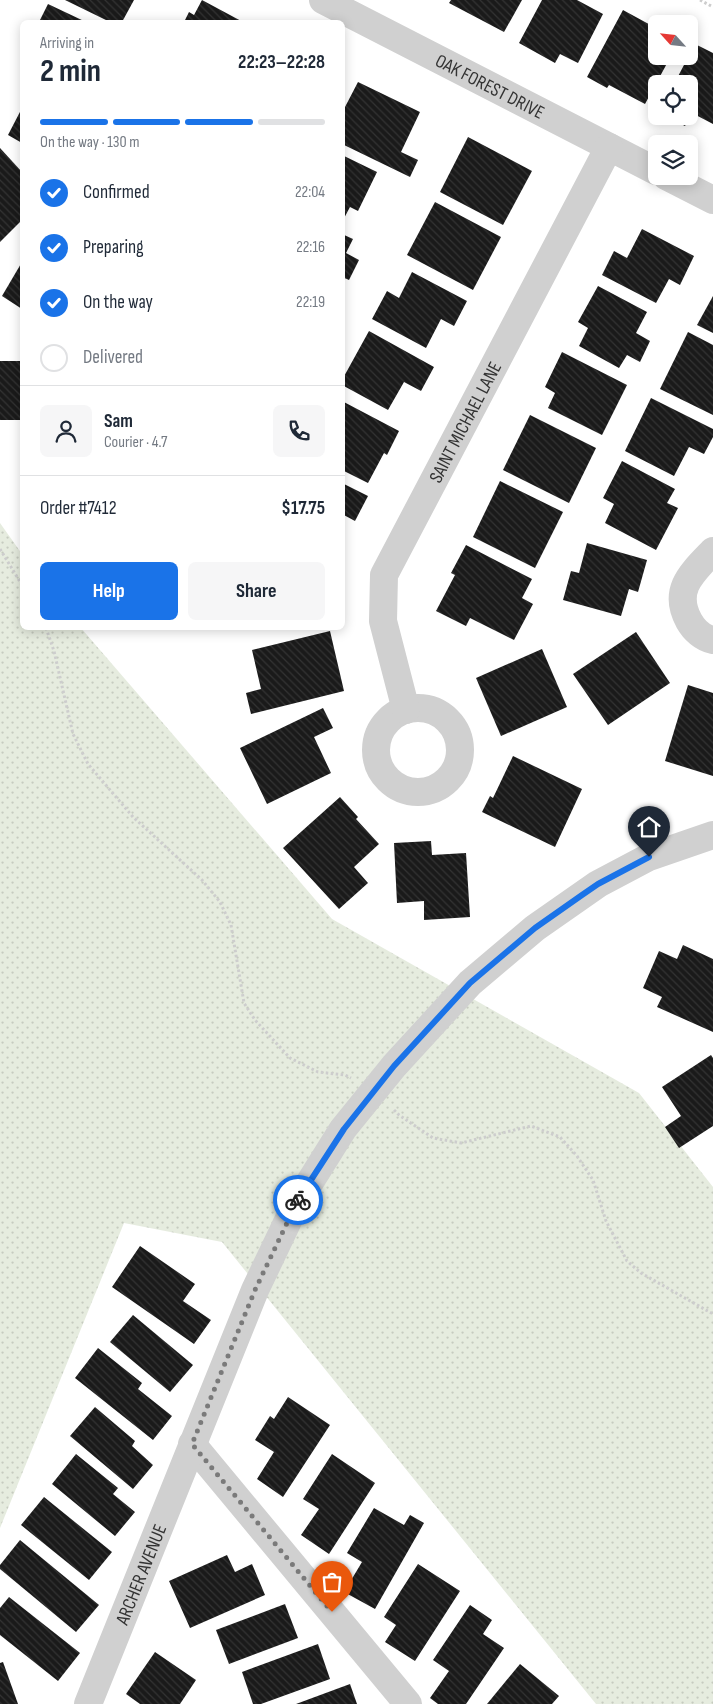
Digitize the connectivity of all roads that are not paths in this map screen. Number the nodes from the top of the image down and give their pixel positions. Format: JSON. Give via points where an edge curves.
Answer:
{"nodes":[{"id":1,"x":323,"y":8,"type":"edge"},
{"id":2,"x":609,"y":147,"type":"junction"},
{"id":3,"x":648,"y":167,"type":"edge"},
{"id":4,"x":684,"y":185,"type":"edge"},
{"id":5,"x":713,"y":200,"type":"edge"},
{"id":6,"x":713,"y":551,"type":"edge"},
{"id":7,"x":713,"y":640,"type":"edge"},
{"id":8,"x":406,"y":710,"type":"dead end"},
{"id":9,"x":713,"y":836,"type":"edge"},
{"id":10,"x":192,"y":1444,"type":"junction"},
{"id":11,"x":88,"y":1704,"type":"edge"},
{"id":12,"x":408,"y":1704,"type":"edge"}],
"edges":[{"from":1,"to":2,"type":"street","name":"OAK FOREST DRIVE"},
{"from":2,"to":3,"type":"street","name":"OAK FOREST DRIVE"},
{"from":2,"to":8,"type":"street","name":"SAINT MICHAEL LANE","via":[[384,575],[383,622]]},
{"from":4,"to":5,"type":"street"},
{"from":6,"to":7,"type":"street","via":[[689,575],[682,593],[684,612],[693,628]]},
{"from":9,"to":10,"type":"street","name":"ARCHER AVENUE","via":[[649,857],[607,879],[535,928],[470,983],[394,1066],[344,1129],[294,1206],[255,1290]]},
{"from":10,"to":11,"type":"street","name":"ARCHER AVENUE"},
{"from":10,"to":12,"type":"street"}]}
